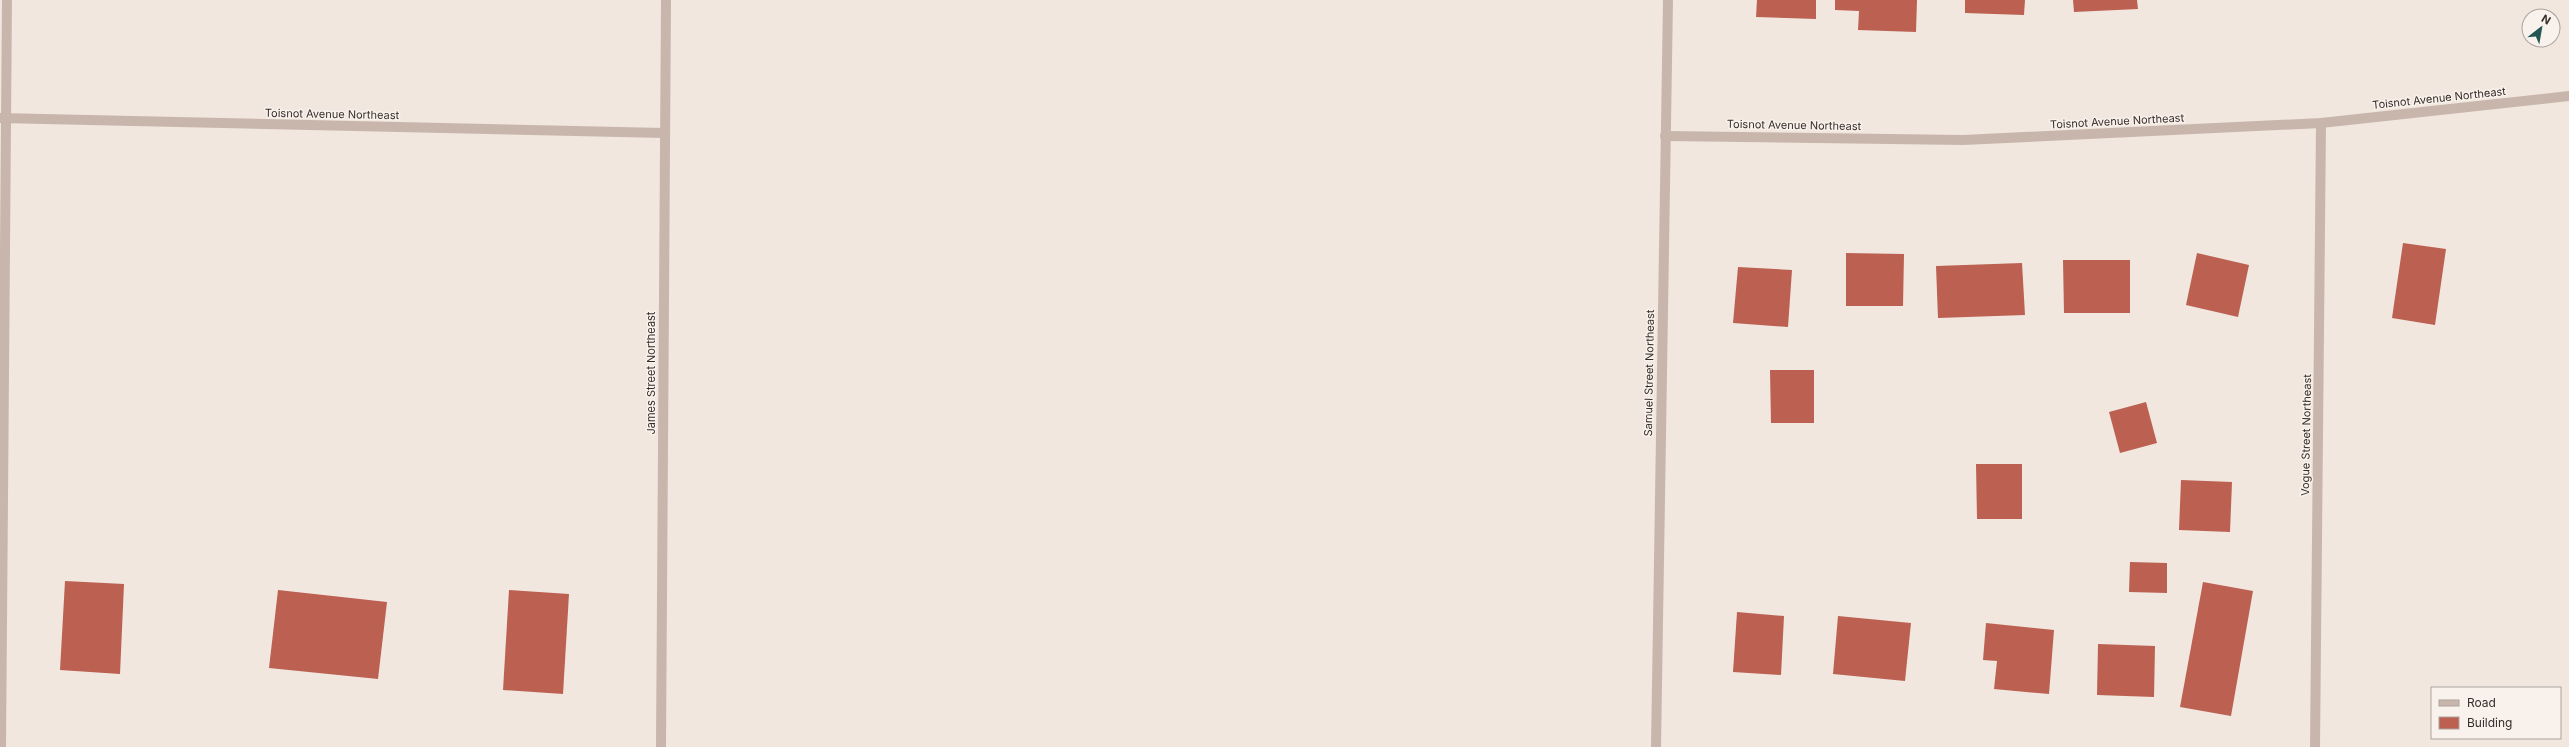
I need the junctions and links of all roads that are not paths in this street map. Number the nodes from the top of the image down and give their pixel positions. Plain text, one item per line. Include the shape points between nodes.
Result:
1 (7, 0) edge
2 (666, 0) edge
3 (1668, 0) edge
4 (2569, 96) edge
5 (3, 118) edge
6 (2321, 123) junction
7 (664, 133) junction
8 (1665, 136) junction
9 (1, 747) edge
10 (661, 747) edge
11 (1656, 747) edge
12 (2315, 747) edge

1 - 5 street
2 - 7 street, James Street Northeast
3 - 8 street, Samuel Street Northeast
4 - 6 street, Toisnot Avenue Northeast
5 - 7 street, Toisnot Avenue Northeast
5 - 9 street
6 - 8 street, Toisnot Avenue Northeast via 1963,140
6 - 12 street, Vogue Street Northeast
7 - 10 street, James Street Northeast
8 - 11 street, Samuel Street Northeast

